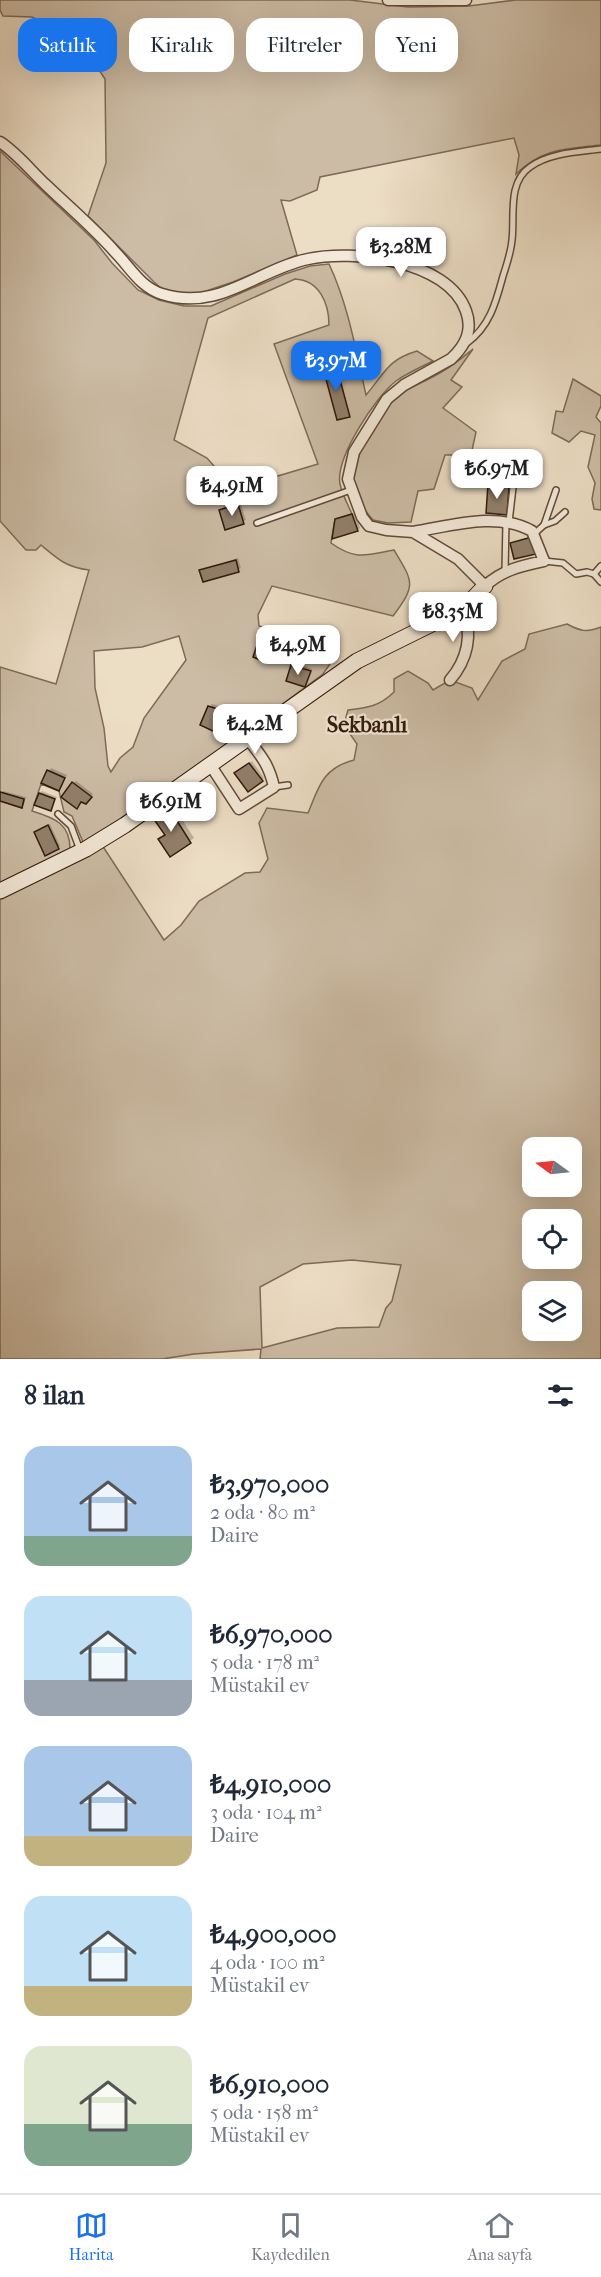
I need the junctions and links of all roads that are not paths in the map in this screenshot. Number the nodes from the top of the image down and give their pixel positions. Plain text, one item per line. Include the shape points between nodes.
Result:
1 (388, 0) edge
2 (466, 0) edge
3 (0, 142) edge
4 (601, 149) edge
5 (463, 346) junction
6 (514, 479) dead end
7 (351, 490) junction
8 (556, 490) dead end
9 (565, 512) dead end
10 (507, 522) junction
11 (257, 523) dead end
12 (544, 525) junction
13 (413, 532) junction
14 (534, 534) junction
15 (544, 561) junction
16 (601, 566) edge
17 (506, 571) junction
18 (594, 574) junction
19 (601, 582) edge
20 (485, 586) junction
21 (464, 608) junction
22 (450, 680) dead end
23 (248, 740) junction
24 (211, 766) junction
25 (288, 785) dead end
26 (274, 787) junction
27 (58, 814) dead end
28 (80, 852) junction
29 (0, 891) edge

1 - 2 street
3 - 5 street via 141,282 160,293 185,300 214,296 309,259 352,257 402,263 435,275 459,296 469,327
4 - 5 lane via 548,158 530,166 520,176 515,187 511,250 497,299 487,323
5 - 7 street via 451,359 387,399 354,452 348,472
6 - 10 lane
7 - 11 lane
7 - 13 street via 369,526
8 - 12 lane
9 - 12 lane
10 - 13 street via 469,523
10 - 14 street
10 - 17 lane
12 - 14 lane
13 - 20 street via 458,559
14 - 15 street
15 - 17 street
15 - 18 lane via 563,563 576,574
16 - 18 lane
17 - 20 street
18 - 19 lane
20 - 21 street
21 - 22 street via 470,628 468,641 462,664
21 - 23 street via 357,661
23 - 24 street
23 - 26 street via 265,760
24 - 26 street via 239,809
24 - 28 street
25 - 26 lane
27 - 28 lane via 71,826
28 - 29 street

